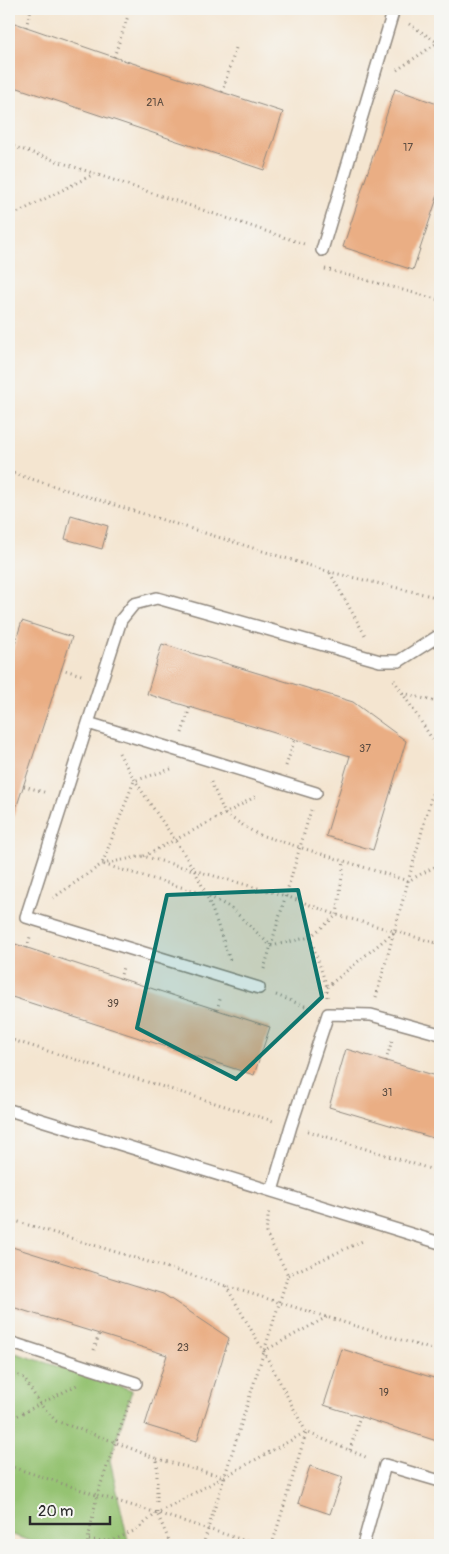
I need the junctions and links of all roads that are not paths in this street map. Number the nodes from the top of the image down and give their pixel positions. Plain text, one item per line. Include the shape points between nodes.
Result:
1 (393, 11) edge
2 (322, 250) road end
3 (440, 635) edge
4 (88, 723) junction
5 (316, 793) road end
6 (259, 988) road end
7 (440, 1034) edge
8 (9, 1110) edge
9 (272, 1191) junction
10 (440, 1243) edge
11 (9, 1342) edge
12 (136, 1383) road end
13 (440, 1480) edge
14 (363, 1545) edge

1 - 2 lane
3 - 4 lane via 399,661 380,661 157,598 134,604 121,620
4 - 5 lane
4 - 6 lane via 26,917
7 - 9 lane via 371,1015 328,1014
8 - 9 lane
9 - 10 lane
11 - 12 lane
13 - 14 lane via 385,1465

